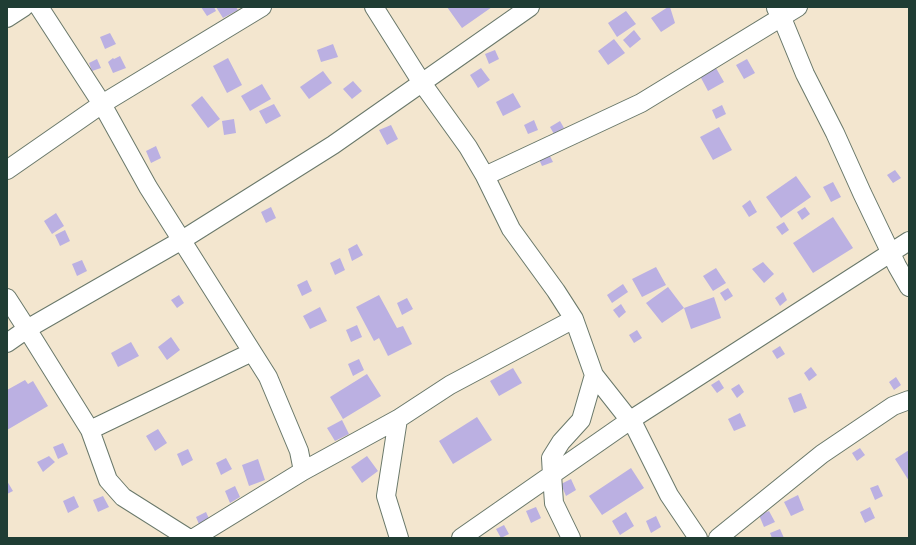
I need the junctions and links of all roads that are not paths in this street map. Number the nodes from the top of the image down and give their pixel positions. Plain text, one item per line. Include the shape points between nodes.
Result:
1 (24, 7) edge
2 (39, 7) edge
3 (262, 7) edge
4 (374, 7) edge
5 (530, 7) edge
6 (798, 7) edge
7 (779, 12) edge
8 (7, 18) edge
9 (422, 83) junction
10 (102, 104) junction
11 (7, 170) edge
12 (485, 176) junction
13 (182, 240) junction
14 (909, 241) edge
15 (891, 253) junction
16 (909, 287) edge
17 (7, 298) edge
18 (574, 319) junction
19 (27, 329) junction
20 (7, 343) edge
21 (252, 352) junction
22 (594, 375) junction
23 (909, 400) edge
24 (398, 419) junction
25 (629, 421) junction
26 (90, 430) junction
27 (303, 472) junction
28 (552, 475) junction
29 (397, 536) edge
30 (188, 538) edge
31 (194, 538) edge
32 (461, 538) edge
33 (571, 538) edge
34 (698, 538) edge
35 (718, 538) edge

1 - 8 street
2 - 10 street
3 - 10 street
4 - 9 street
5 - 9 street
6 - 7 street
7 - 12 street via 641,103
7 - 15 street via 805,74
9 - 12 street via 468,147
9 - 13 street via 333,145
10 - 11 street
10 - 13 street via 148,187
12 - 18 street via 511,229
13 - 19 street
13 - 21 street
14 - 15 street
15 - 16 street
15 - 25 street
17 - 19 street
18 - 22 street
18 - 24 street via 450,385
19 - 20 street
19 - 26 street
21 - 26 street
21 - 27 street via 268,377 299,451
22 - 25 street
22 - 28 street via 581,420 561,442 552,458
23 - 35 street via 893,406 822,454
24 - 27 street
24 - 29 street via 386,496
25 - 28 street
25 - 34 street via 635,428 668,495
26 - 30 street via 108,480 123,497
27 - 31 street
28 - 32 street
28 - 33 street via 554,503

